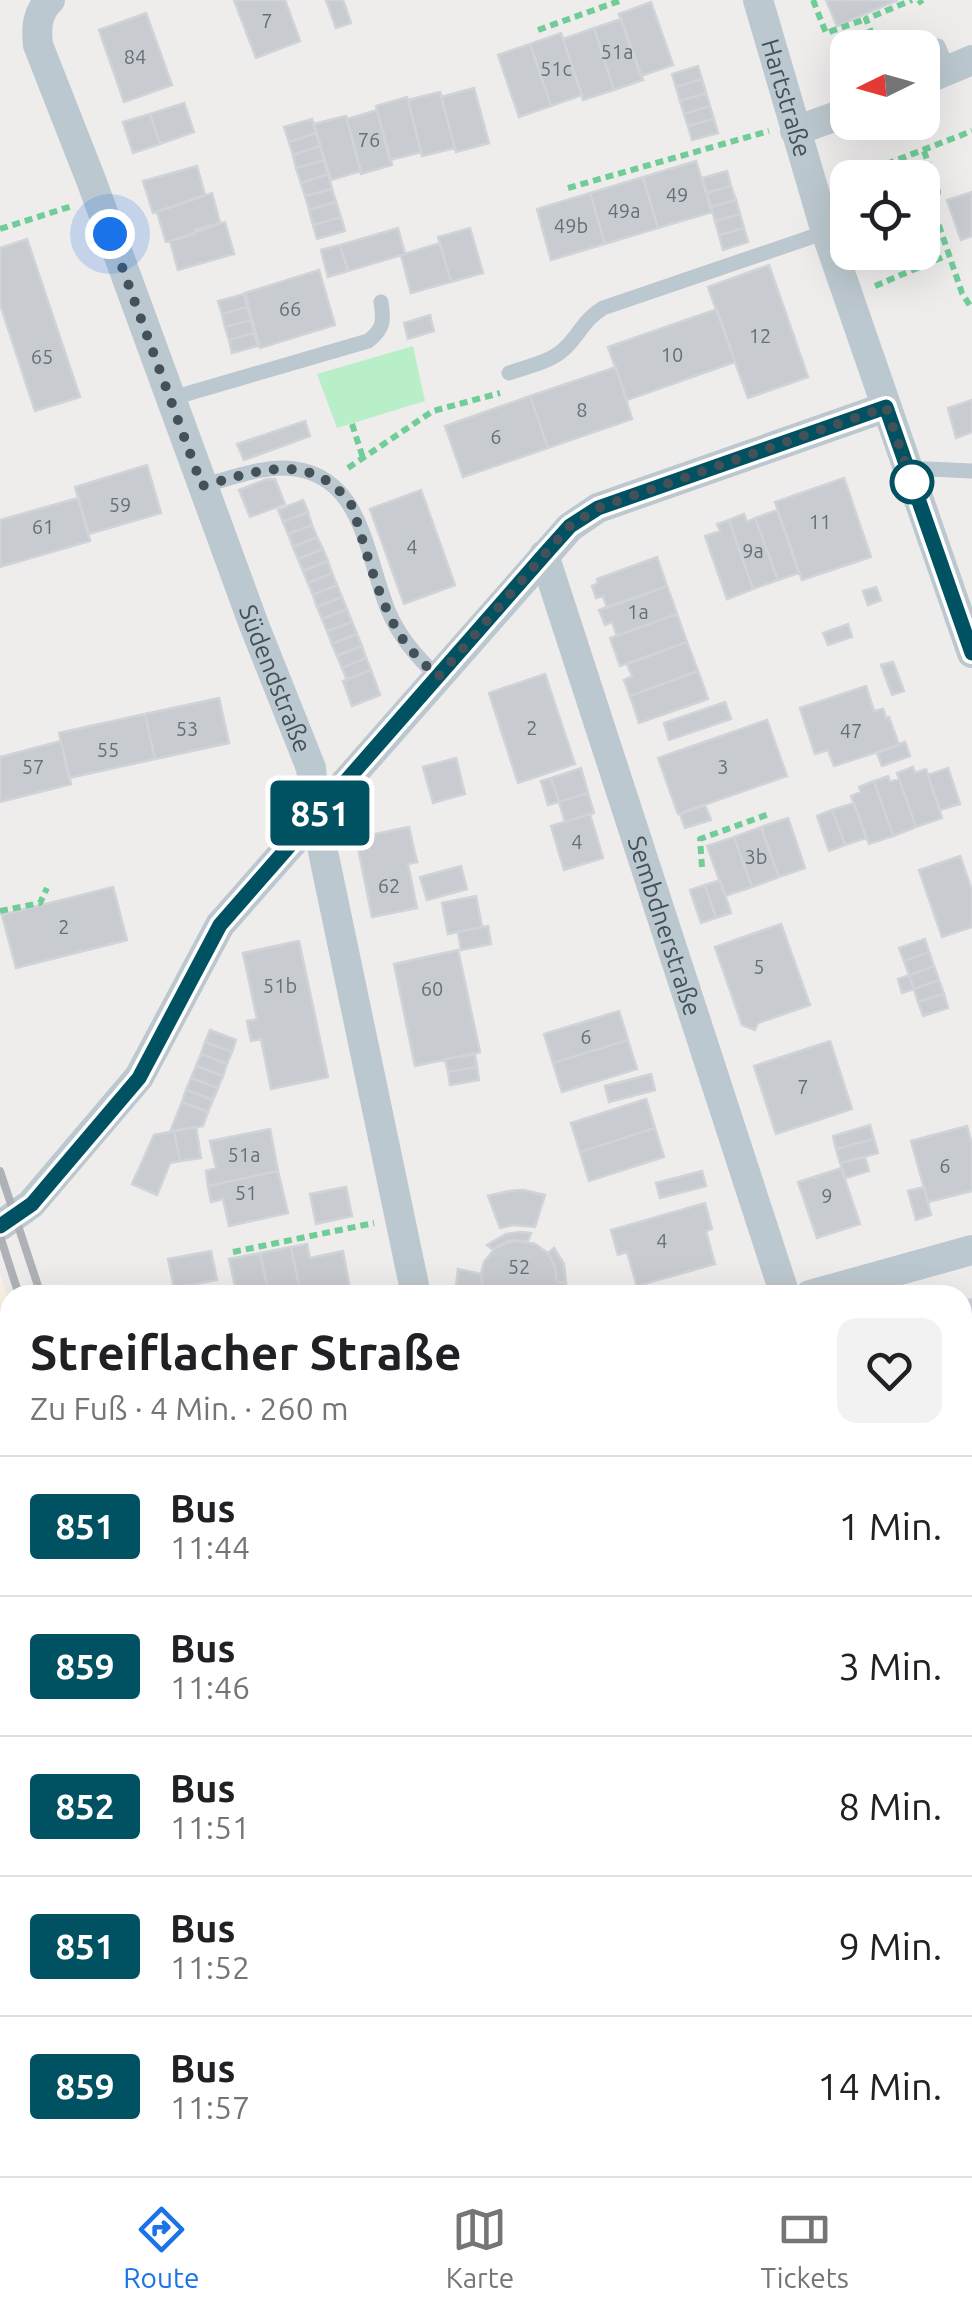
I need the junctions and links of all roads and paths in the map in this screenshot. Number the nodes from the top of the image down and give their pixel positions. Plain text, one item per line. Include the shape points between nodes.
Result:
1 (622, 0) edge
2 (758, 0) edge
3 (813, 0) edge
4 (918, 2) edge
5 (44, 11) edge
6 (866, 19) junction
7 (538, 30) dead end
8 (870, 30) edge
9 (830, 117) edge
10 (794, 128) junction
11 (972, 132) edge
12 (924, 151) junction
13 (899, 160) edge
14 (568, 188) dead end
15 (97, 198) junction
16 (0, 229) edge
17 (826, 232) junction
18 (948, 255) junction
19 (848, 298) junction
20 (382, 302) dead end
21 (972, 309) edge
22 (509, 373) joint
23 (170, 399) junction
24 (886, 407) junction
25 (352, 424) dead end
26 (363, 458) junction
27 (907, 468) junction
28 (972, 471) edge
29 (329, 481) junction
30 (202, 486) junction
31 (544, 555) junction
32 (972, 653) edge
33 (438, 677) junction
34 (769, 814) dead end
35 (316, 817) junction
36 (702, 867) dead end
37 (47, 888) dead end
38 (0, 912) edge
39 (400, 1218) junction
40 (0, 1226) edge
41 (972, 1250) edge
42 (233, 1252) dead end
43 (414, 1285) edge
44 (782, 1285) edge
45 (846, 1285) edge

1 - 7 path
2 - 10 street, Hartstraße
3 - 6 path via 826,33
4 - 6 path
5 - 15 street, Südendstraße via 38,45
6 - 8 path
9 - 10 street
10 - 14 path
10 - 17 street, Hartstraße
11 - 12 path
12 - 13 path
12 - 18 path
15 - 16 path
15 - 23 street, Südendstraße
17 - 19 street, Hartstraße
17 - 22 lane via 604,308 557,355
18 - 19 path
18 - 21 path
19 - 24 street, Hartstraße
20 - 23 lane via 379,333 368,341
22 - 26 path via 508,391 433,411
23 - 30 street, Südendstraße
24 - 27 street, Hartstraße
24 - 31 street via 598,508
25 - 26 path
26 - 29 path
27 - 28 lane
27 - 32 street, Hartstraße
29 - 30 lane via 280,468
29 - 33 lane via 352,506 400,634
30 - 35 street, Südendstraße via 311,768
31 - 33 street
31 - 44 street, Sembdnerstraße
33 - 35 street
34 - 36 path via 700,840
35 - 39 street, Südendstraße
35 - 40 street via 220,925 139,1078 32,1204
37 - 38 path via 40,902
39 - 42 path
39 - 43 street, Südendstraße
41 - 45 street

